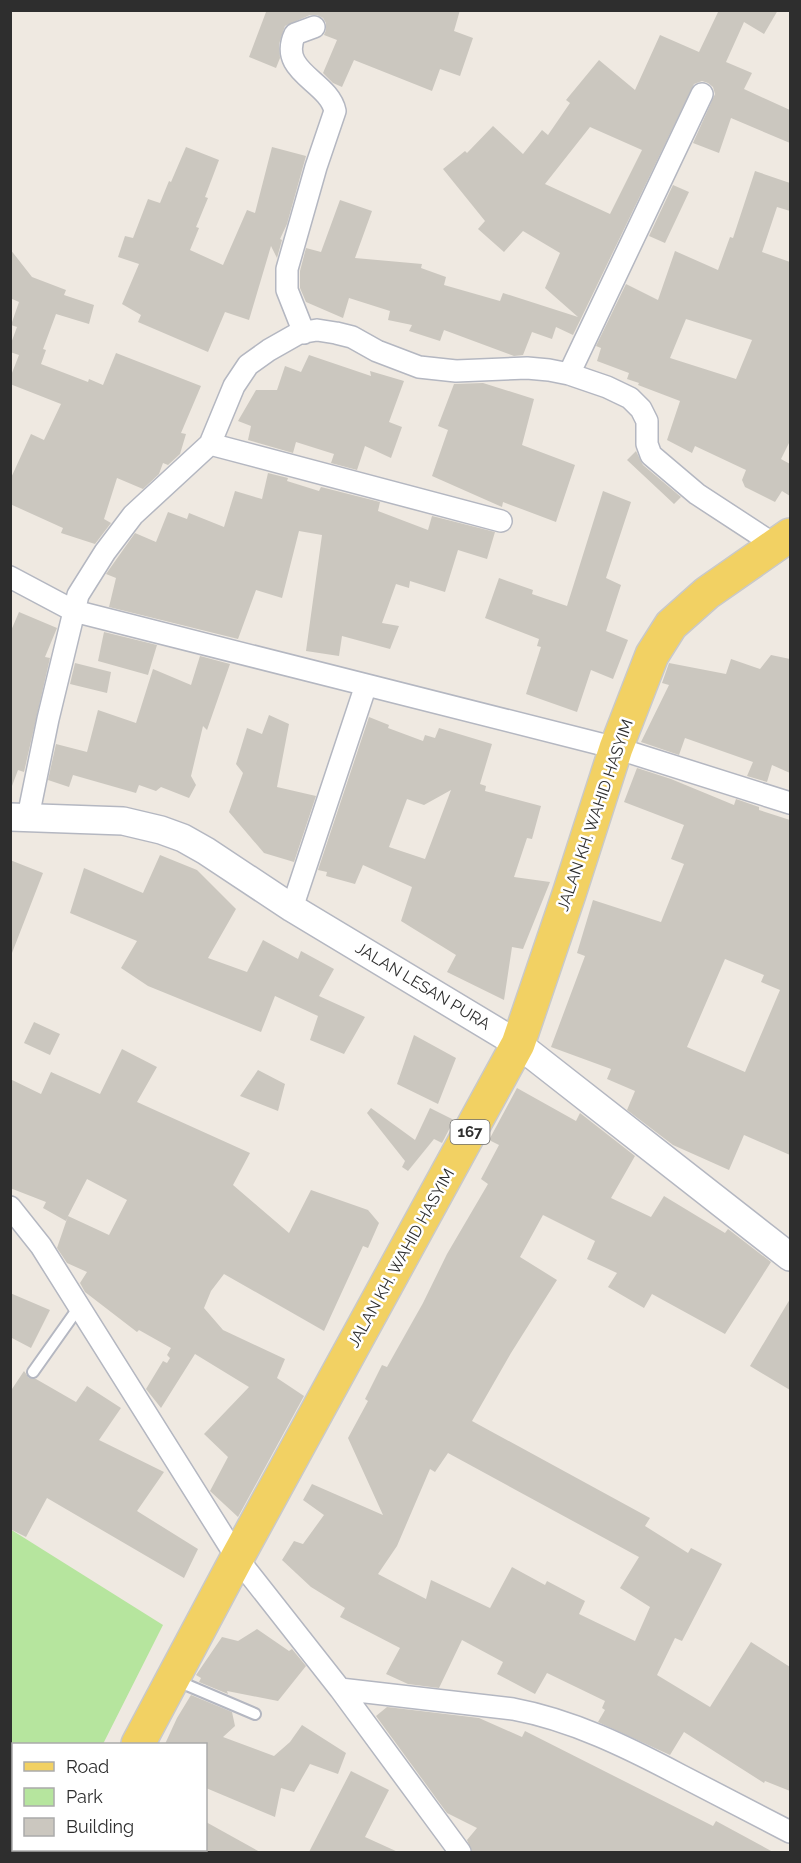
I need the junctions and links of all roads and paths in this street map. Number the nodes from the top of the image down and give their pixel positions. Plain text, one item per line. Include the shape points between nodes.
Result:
1 (314, 27) dead end
2 (702, 94) dead end
3 (304, 333) junction
4 (569, 374) junction
5 (210, 444) junction
6 (501, 521) dead end
7 (783, 540) edge
8 (10, 578) edge
9 (74, 611) junction
10 (366, 685) junction
11 (616, 748) junction
12 (790, 803) edge
13 (19, 817) edge
14 (292, 908) junction
15 (518, 1044) junction
16 (13, 1216) edge
17 (790, 1257) edge
18 (79, 1307) junction
19 (33, 1372) dead end
20 (237, 1558) junction
21 (172, 1679) junction
22 (340, 1689) junction
23 (255, 1714) dead end
24 (139, 1743) edge
25 (790, 1832) edge
26 (460, 1852) edge

1 - 3 street via 295,34 291,57 334,105 335,111 287,269 287,290
2 - 4 street
3 - 4 street via 336,333 419,367 438,370 528,368
3 - 5 street via 248,365 234,386
4 - 7 street via 630,398 647,421 651,455 697,494
5 - 6 street
5 - 9 street via 133,515 78,595
7 - 11 main road, JALAN KH. WAHID HASYIM / 167 via 707,592 671,625 652,655
8 - 9 street
9 - 10 street
9 - 13 street
10 - 11 street
10 - 14 street
11 - 12 street
11 - 15 main road, JALAN KH. WAHID HASYIM / 167
13 - 14 street, JALAN LESAN PURA via 123,821 161,830 206,851
14 - 15 street, JALAN LESAN PURA
15 - 17 street, JALAN LESAN PURA
15 - 20 main road, JALAN KH. WAHID HASYIM / 167
16 - 18 street via 41,1246
18 - 19 lane
18 - 20 street
20 - 21 main road, JALAN KH. WAHID HASYIM / 167
20 - 22 street
21 - 23 lane
21 - 24 main road, JALAN KH. WAHID HASYIM / 167
22 - 25 street via 513,1709 556,1720 640,1755
22 - 26 street

